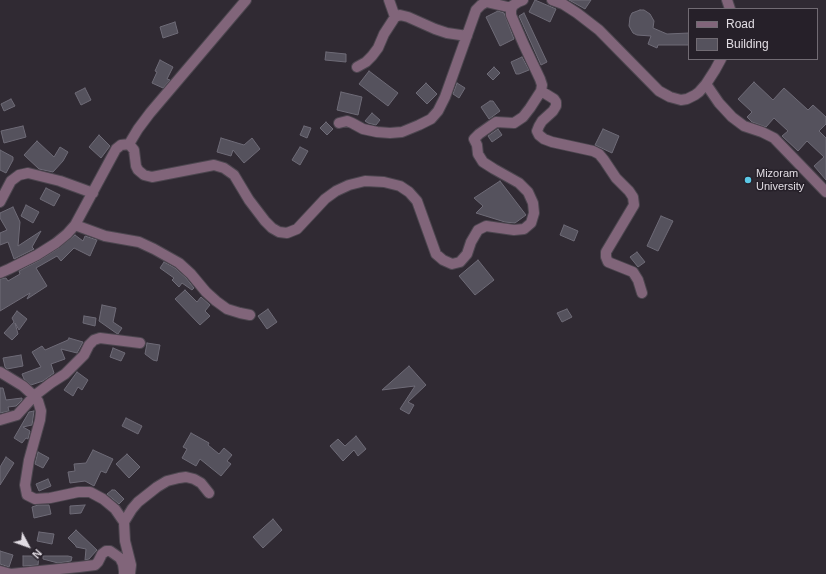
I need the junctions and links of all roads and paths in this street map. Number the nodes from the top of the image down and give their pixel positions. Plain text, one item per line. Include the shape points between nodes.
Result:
1 (246, 0) edge
2 (388, 0) edge
3 (523, 0) edge
4 (552, 0) edge
5 (512, 8) junction
6 (395, 17) junction
7 (467, 36) junction
8 (720, 60) edge
9 (357, 67) dead end
10 (706, 84) junction
11 (542, 91) junction
12 (338, 123) dead end
13 (129, 144) junction
14 (826, 192) edge
15 (93, 193) junction
16 (0, 202) edge
17 (75, 225) junction
18 (0, 273) edge
19 (642, 293) dead end
20 (250, 315) dead end
21 (140, 343) dead end
22 (0, 372) edge
23 (34, 396) junction
24 (0, 420) edge
25 (209, 493) dead end
26 (124, 522) junction
27 (0, 571) edge
28 (124, 574) edge
29 (130, 574) edge

1 - 13 street via 150,113
2 - 6 street
3 - 5 street via 515,3
4 - 10 street via 563,4 599,30 659,90 670,97 687,99
5 - 7 street via 486,2 481,5 476,10
5 - 11 street via 511,15 540,79
6 - 7 street via 408,17 447,34
6 - 9 street via 372,56
7 - 12 street via 446,97 431,119 402,132 390,133 363,129 347,122
8 - 10 street
10 - 14 street via 732,117 744,126 774,138
11 - 13 street via 523,117 514,123 496,122 474,139 483,162 519,183 528,192 534,213 531,223 514,230 486,226 478,230 467,254 460,262 452,264 436,254 417,201 400,186 365,181 349,185 325,199 297,229 287,233 279,232 265,221 234,175 224,168 214,165 152,177 144,175 136,166 134,150
11 - 19 street via 554,98 556,106 539,126 539,135 552,142 600,154 633,197 634,205 606,252 606,257 608,262 633,272
13 - 15 street via 116,149
15 - 16 street via 28,173 19,175 11,181
15 - 17 street
17 - 18 street via 56,243
17 - 20 street via 105,236 139,242 154,248 183,267 216,301 227,308
21 - 23 street via 97,339 65,374
22 - 23 street
23 - 24 street via 17,415
23 - 26 street via 41,410 28,460 25,485 27,495 35,499 90,492 115,509
25 - 26 street via 194,479 179,478 168,481 138,502
26 - 29 street via 125,541 131,565
27 - 28 street via 11,574 95,565 102,554 110,551 120,558

